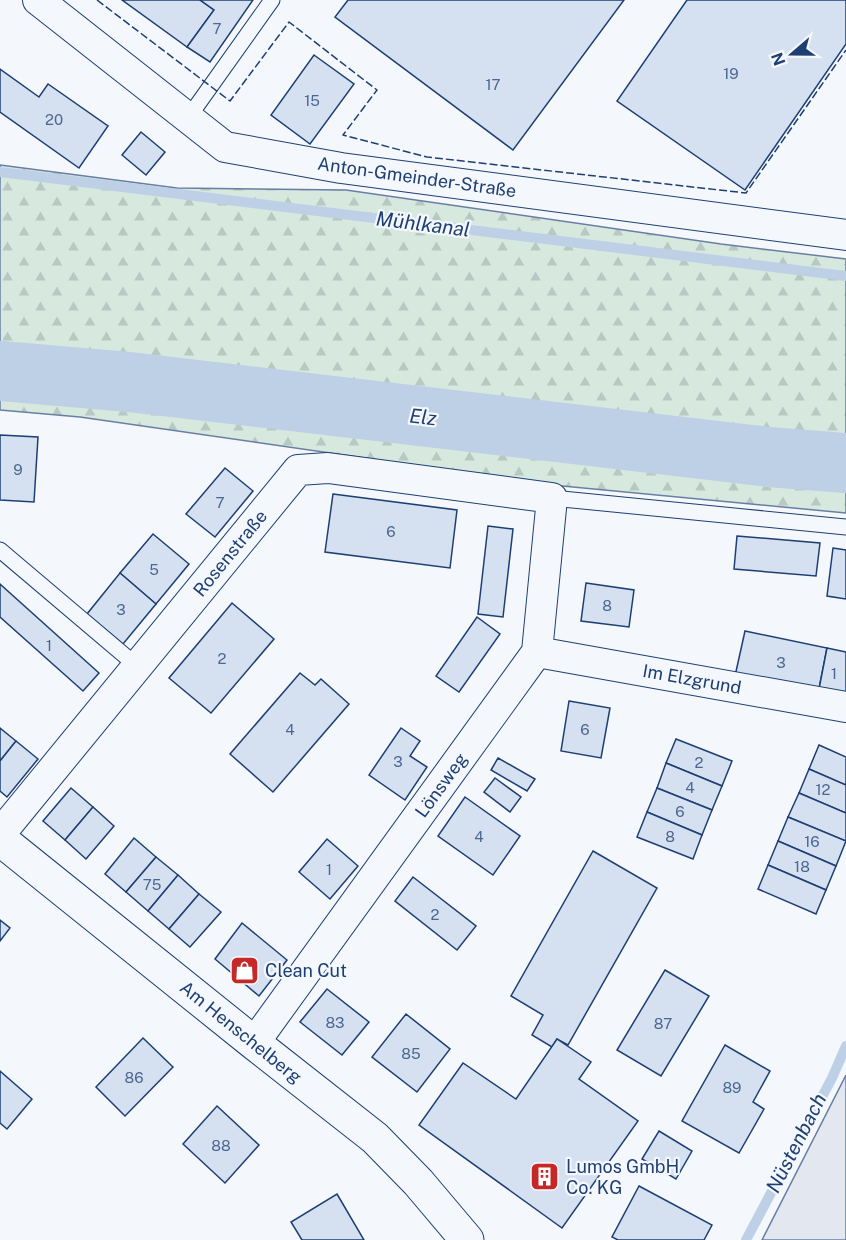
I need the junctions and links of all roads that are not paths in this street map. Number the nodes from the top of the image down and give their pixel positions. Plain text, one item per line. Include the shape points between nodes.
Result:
1 (38, 0) edge
2 (272, 0) edge
3 (188, 118) junction
4 (846, 235) edge
5 (552, 498) junction
6 (846, 527) edge
7 (0, 550) edge
8 (537, 652) junction
9 (137, 666) junction
10 (846, 707) edge
11 (0, 834) edge
12 (0, 839) edge
13 (254, 1043) junction
14 (467, 1240) edge

1 - 3 street, Anton-Gmeinder-Straße
2 - 3 lane
3 - 4 street, Anton-Gmeinder-Straße via 225,147 341,168
5 - 6 lane
5 - 8 street
5 - 9 street, Rosenstraße via 328,468 298,470
7 - 9 lane
8 - 10 street, Im Elzgrund
8 - 13 street, Lönsweg
9 - 11 street, Rosenstraße
12 - 13 main road, Am Henschelberg
13 - 14 main road, Am Henschelberg via 375,1138

